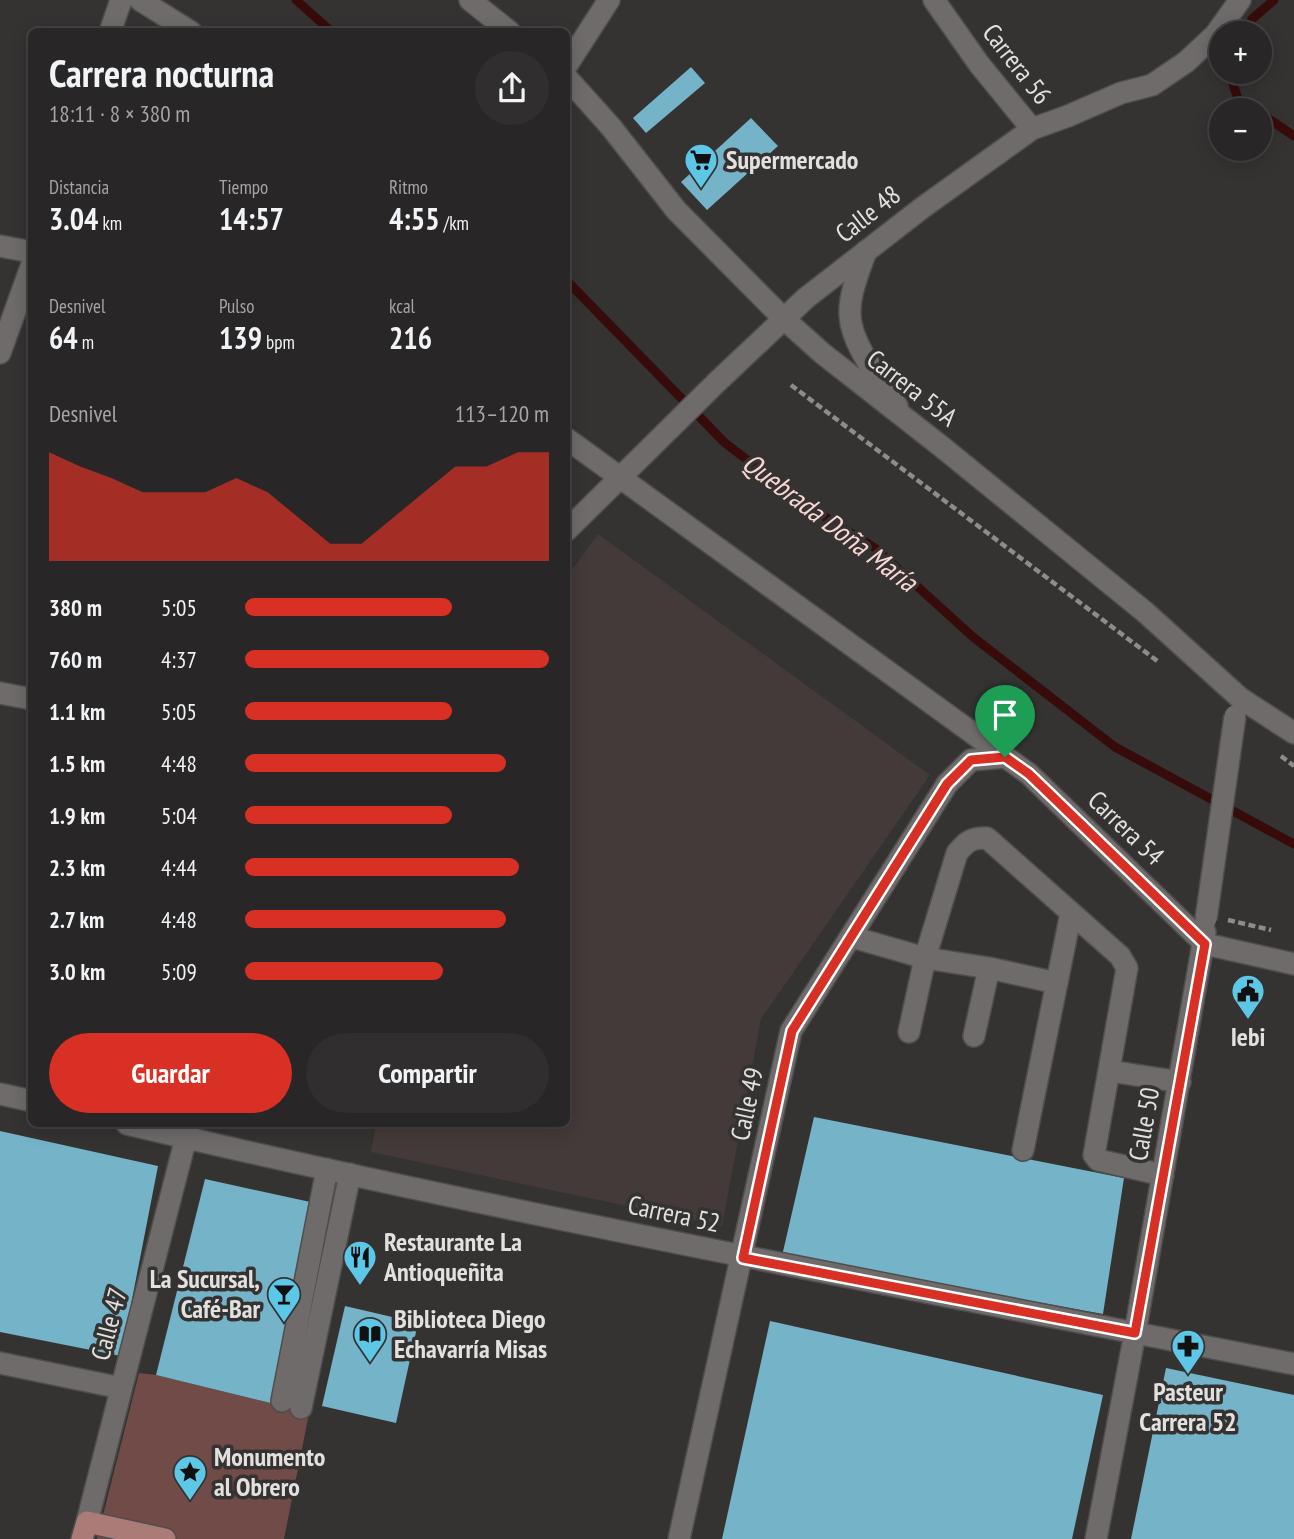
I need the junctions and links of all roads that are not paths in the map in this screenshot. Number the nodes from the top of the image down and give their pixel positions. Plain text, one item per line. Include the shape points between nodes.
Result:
1 (121, 0) edge
2 (140, 0) edge
3 (470, 0) edge
4 (610, 0) edge
5 (934, 0) edge
6 (1240, 0) edge
7 (111, 28) edge
8 (185, 28) edge
9 (505, 28) edge
10 (570, 60) edge
11 (570, 81) edge
12 (1032, 129) junction
13 (0, 246) edge
14 (28, 251) edge
15 (866, 251) junction
16 (28, 275) edge
17 (783, 318) junction
18 (0, 353) edge
19 (904, 419) junction
20 (570, 441) edge
21 (619, 478) junction
22 (570, 527) edge
23 (0, 693) edge
24 (28, 698) edge
25 (1237, 707) junction
26 (1294, 733) edge
27 (1005, 757) junction
28 (1070, 914) junction
29 (852, 937) junction
30 (1205, 944) junction
31 (925, 958) junction
32 (1294, 964) edge
33 (989, 968) junction
34 (1057, 983) junction
35 (909, 1032) dead end
36 (974, 1036) dead end
37 (1110, 1071) junction
38 (1180, 1082) junction
39 (0, 1094) edge
40 (28, 1100) edge
41 (158, 1127) edge
42 (188, 1130) edge
43 (1023, 1150) dead end
44 (327, 1170) junction
45 (349, 1174) junction
46 (1163, 1175) junction
47 (743, 1258) junction
48 (1135, 1333) junction
49 (0, 1363) edge
50 (1294, 1364) edge
51 (121, 1388) junction
52 (85, 1530) edge
53 (165, 1539) edge
54 (680, 1539) edge
55 (1096, 1539) edge

1 - 7 street
2 - 8 street
3 - 9 street
4 - 10 street
5 - 12 street, Carrera 56
6 - 12 street, Calle 48 via 1215,35 1152,85
11 - 17 street, Carrera 55A via 677,210
12 - 15 street, Calle 48
13 - 14 street
15 - 17 street, Calle 48
15 - 19 street via 850,315 858,345
16 - 18 street
17 - 19 street, Carrera 55A
17 - 21 street, Calle 48
19 - 25 street, Carrera 55A via 1145,612
20 - 21 street, Carrera 54
21 - 22 street, Calle 48
21 - 27 street, Carrera 54
23 - 24 street
25 - 26 street, Carrera 55A
25 - 30 street, Calle 50, bridge
27 - 29 street, Calle 49 via 971,760 947,784
27 - 30 street, Carrera 54 via 1029,774
28 - 31 street via 997,846 976,837 957,853
28 - 34 street
28 - 37 street via 1120,956 1127,968
29 - 31 street
29 - 47 street, Calle 49 via 792,1031
30 - 32 street
30 - 38 street, Calle 50
31 - 33 street
31 - 35 street
33 - 34 street
33 - 36 street
34 - 43 street
37 - 38 street
37 - 46 street via 1094,1155 1098,1160
38 - 46 street, Calle 50
39 - 40 street
41 - 42 street, Carrera 52
42 - 44 street, Carrera 52
42 - 51 street, Calle 47
44 - 45 street, Carrera 52
44 - 45 street via 291,1404
45 - 47 street, Carrera 52
46 - 48 street, Calle 50
47 - 48 street, Carrera 52
47 - 54 street, Calle 49
48 - 50 street, Carrera 52
48 - 55 street, Calle 50
49 - 51 street
51 - 52 street, Calle 47
52 - 53 main road

